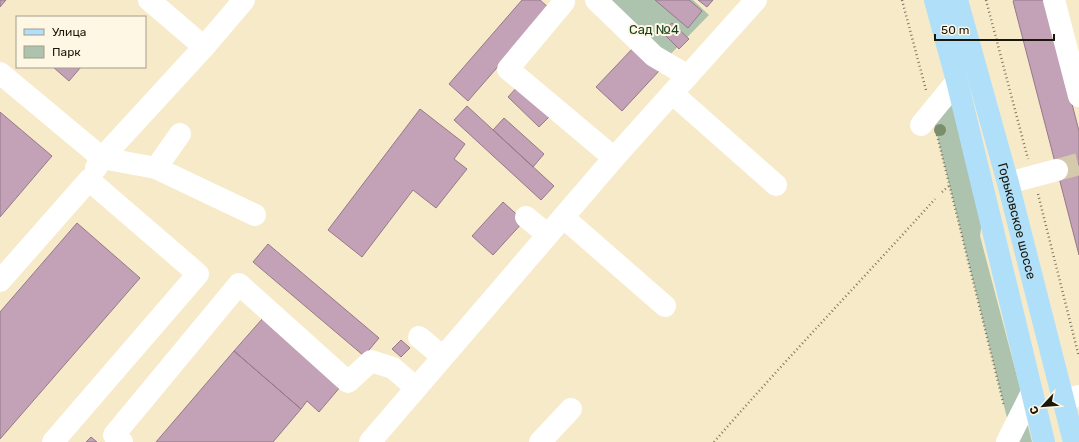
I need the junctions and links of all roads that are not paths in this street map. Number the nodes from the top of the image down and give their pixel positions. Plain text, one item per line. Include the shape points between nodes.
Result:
1 (150, 0) edge
2 (244, 0) edge
3 (596, 0) edge
4 (756, 0) edge
5 (935, 0) edge
6 (957, 0) edge
7 (1054, 0) edge
8 (564, 2) dead end
9 (204, 47) junction
10 (666, 47) dead end
11 (0, 73) edge
12 (691, 73) junction
13 (957, 81) junction
14 (672, 93) junction
15 (1079, 96) edge
16 (928, 127) road end
17 (180, 134) dead end
18 (102, 158) junction
19 (614, 158) junction
20 (156, 168) junction
21 (1057, 170) tunnel mouth
22 (89, 180) junction
23 (1008, 183) junction
24 (776, 185) dead end
25 (255, 215) dead end
26 (526, 217) dead end
27 (563, 217) junction
28 (548, 234) junction
29 (0, 281) edge
30 (665, 306) dead end
31 (419, 337) dead end
32 (443, 357) junction
33 (416, 388) junction
34 (1031, 394) junction
35 (1071, 398) edge
36 (571, 409) dead end
37 (53, 442) edge
38 (122, 442) edge
39 (370, 442) edge
40 (540, 442) edge
41 (1007, 442) edge
42 (1044, 442) edge
43 (1074, 442) edge

1 - 9 street
2 - 9 street
3 - 12 street via 654,56
4 - 12 street
5 - 13 main road, Горьковское шоссе
6 - 23 main road, Горьковское шоссе
7 - 15 street
8 - 19 street via 508,68
9 - 18 street
10 - 12 street
11 - 18 street
12 - 14 street
13 - 16 street
13 - 34 main road, Горьковское шоссе
14 - 19 street
14 - 24 street
17 - 20 street
18 - 20 street
18 - 22 street
19 - 27 street
20 - 25 street
21 - 23 street
22 - 29 street
22 - 37 street via 198,274
23 - 35 main road, Горьковское шоссе
26 - 28 street
27 - 28 street
27 - 30 street
28 - 32 street
31 - 32 street
32 - 33 street
33 - 38 street via 393,368 371,361 348,382 239,284 114,436
33 - 39 street
34 - 41 street
34 - 42 main road, Горьковское шоссе
35 - 43 main road, Горьковское шоссе
36 - 40 street

